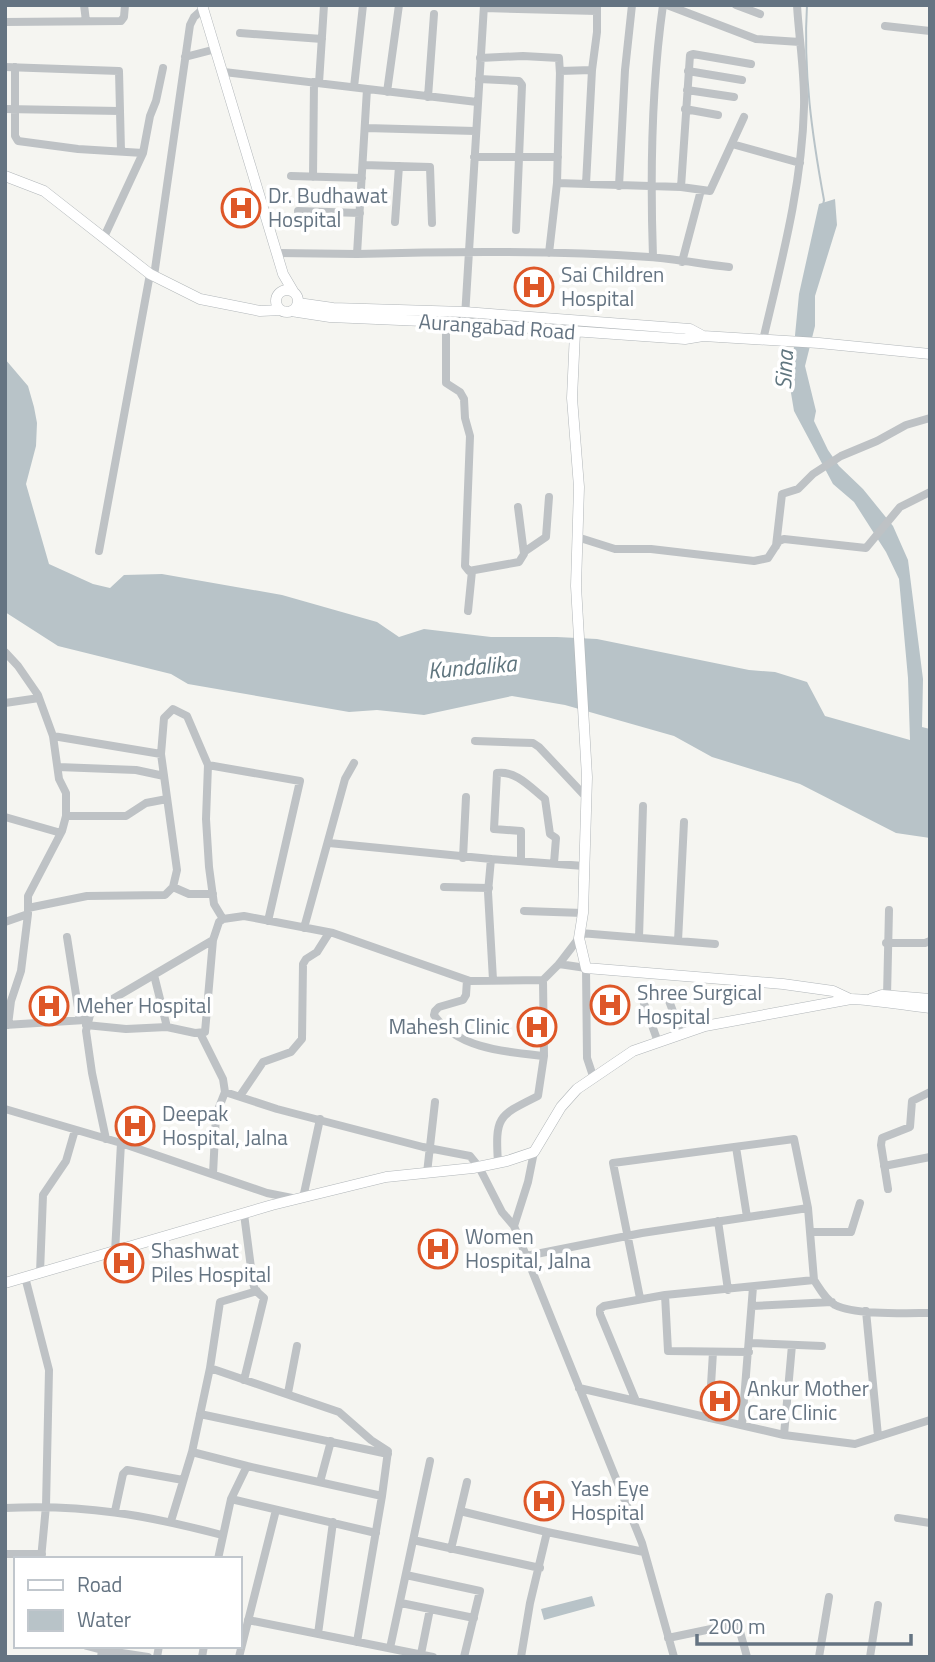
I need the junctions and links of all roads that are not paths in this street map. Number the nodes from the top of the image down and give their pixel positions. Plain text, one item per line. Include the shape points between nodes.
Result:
1 (84, 5) edge
2 (125, 5) edge
3 (324, 5) edge
4 (363, 5) edge
5 (399, 5) edge
6 (632, 5) edge
7 (665, 5) edge
8 (736, 5) edge
9 (797, 5) edge
10 (203, 7) edge
11 (484, 7) edge
12 (531, 8) edge
13 (597, 8) edge
14 (434, 14) dead end
15 (760, 14) dead end
16 (86, 21) junction
17 (5, 22) edge
18 (885, 26) dead end
19 (930, 31) edge
20 (240, 33) dead end
21 (322, 39) junction
22 (800, 43) junction
23 (216, 48) junction
24 (186, 57) junction
25 (480, 58) junction
26 (751, 64) dead end
27 (10, 67) edge
28 (163, 68) dead end
29 (592, 70) junction
30 (688, 71) junction
31 (224, 72) junction
32 (560, 74) junction
33 (479, 79) junction
34 (742, 80) dead end
35 (317, 82) junction
36 (354, 87) junction
37 (368, 89) junction
38 (687, 90) junction
39 (387, 92) junction
40 (428, 97) junction
41 (734, 97) dead end
42 (477, 102) junction
43 (10, 109) edge
44 (685, 109) junction
45 (120, 111) junction
46 (718, 115) dead end
47 (744, 117) dead end
48 (366, 128) junction
49 (475, 131) junction
50 (732, 144) junction
51 (121, 151) junction
52 (143, 153) junction
53 (519, 157) junction
54 (558, 157) junction
55 (474, 158) junction
56 (800, 163) junction
57 (363, 165) junction
58 (399, 166) junction
59 (5, 176) edge
60 (291, 176) dead end
61 (313, 177) junction
62 (362, 178) junction
63 (557, 183) junction
64 (586, 184) junction
65 (619, 186) junction
66 (650, 186) junction
67 (681, 187) junction
68 (701, 191) junction
69 (298, 211) dead end
70 (360, 213) junction
71 (395, 222) dead end
72 (432, 223) dead end
73 (516, 230) dead end
74 (104, 237) junction
75 (469, 251) junction
76 (278, 253) junction
77 (550, 253) junction
78 (357, 254) junction
79 (653, 257) junction
80 (682, 262) junction
81 (729, 267) dead end
82 (283, 274) junction
83 (152, 275) junction
84 (285, 303) junction
85 (465, 312) junction
86 (446, 323) junction
87 (465, 324) junction
88 (575, 332) junction
89 (703, 336) junction
90 (768, 340) junction
91 (930, 355) edge
92 (930, 418) edge
93 (930, 492) edge
94 (549, 497) dead end
95 (518, 507) dead end
96 (577, 537) junction
97 (776, 546) junction
98 (99, 551) dead end
99 (524, 552) junction
100 (472, 571) junction
101 (468, 611) dead end
102 (5, 652) edge
103 (39, 698) junction
104 (5, 703) edge
105 (53, 736) junction
106 (475, 741) dead end
107 (161, 754) junction
108 (354, 763) dead end
109 (208, 765) junction
110 (58, 768) junction
111 (164, 776) junction
112 (466, 797) dead end
113 (586, 797) junction
114 (167, 799) junction
115 (643, 806) dead end
116 (65, 816) junction
117 (5, 817) edge
118 (684, 822) dead end
119 (61, 833) junction
120 (329, 843) junction
121 (464, 858) junction
122 (491, 859) junction
123 (521, 861) junction
124 (554, 863) junction
125 (584, 866) junction
126 (173, 887) junction
127 (444, 887) dead end
128 (489, 888) junction
129 (213, 894) junction
130 (889, 910) dead end
131 (28, 911) junction
132 (524, 911) dead end
133 (583, 913) junction
134 (223, 919) junction
135 (268, 921) junction
136 (5, 922) edge
137 (304, 928) junction
138 (329, 933) junction
139 (579, 935) junction
140 (67, 937) dead end
141 (639, 938) junction
142 (213, 940) junction
143 (930, 940) edge
144 (678, 941) junction
145 (886, 943) junction
146 (715, 944) dead end
147 (559, 964) junction
148 (586, 968) junction
149 (153, 975) junction
150 (467, 980) junction
151 (543, 980) junction
152 (493, 981) junction
153 (642, 995) dead end
154 (887, 996) junction
155 (668, 998) dead end
156 (851, 999) junction
157 (871, 999) junction
158 (930, 999) edge
159 (930, 1008) edge
160 (85, 1022) junction
161 (7, 1025) edge
162 (167, 1027) junction
163 (200, 1032) junction
164 (681, 1033) junction
165 (658, 1042) junction
166 (544, 1056) junction
167 (593, 1076) junction
168 (225, 1092) junction
169 (930, 1092) edge
170 (240, 1096) junction
171 (435, 1102) dead end
172 (5, 1109) edge
173 (320, 1119) junction
174 (75, 1130) junction
175 (106, 1139) junction
176 (121, 1143) junction
177 (736, 1147) junction
178 (428, 1148) junction
179 (534, 1152) junction
180 (930, 1157) edge
181 (498, 1163) junction
182 (884, 1166) junction
183 (479, 1167) junction
184 (427, 1172) junction
185 (213, 1174) junction
186 (888, 1189) dead end
187 (301, 1198) junction
188 (860, 1203) dead end
189 (808, 1208) junction
190 (244, 1214) junction
191 (747, 1217) junction
192 (718, 1221) junction
193 (514, 1226) junction
194 (810, 1232) junction
195 (626, 1236) junction
196 (115, 1252) junction
197 (526, 1256) junction
198 (40, 1273) junction
199 (25, 1277) junction
200 (814, 1280) junction
201 (9, 1282) edge
202 (753, 1287) junction
203 (255, 1288) junction
204 (728, 1290) junction
205 (665, 1296) junction
206 (640, 1298) junction
207 (832, 1302) junction
208 (752, 1306) junction
209 (866, 1311) junction
210 (930, 1314) edge
211 (792, 1345) junction
212 (298, 1346) dead end
213 (822, 1346) dead end
214 (750, 1348) junction
215 (713, 1352) junction
216 (210, 1367) junction
217 (244, 1380) junction
218 (579, 1388) junction
219 (288, 1393) junction
220 (636, 1401) junction
221 (200, 1414) junction
222 (709, 1418) junction
223 (930, 1420) edge
224 (742, 1424) junction
225 (785, 1435) junction
226 (878, 1436) junction
227 (331, 1441) junction
228 (192, 1452) junction
229 (388, 1454) junction
230 (430, 1461) dead end
231 (247, 1466) junction
232 (183, 1480) junction
233 (320, 1482) junction
234 (467, 1482) dead end
235 (383, 1496) junction
236 (231, 1499) junction
237 (46, 1506) junction
238 (5, 1508) edge
239 (276, 1510) junction
240 (115, 1511) junction
241 (460, 1511) junction
242 (898, 1518) dead end
243 (171, 1521) junction
244 (333, 1522) junction
245 (930, 1523) edge
246 (547, 1532) junction
247 (376, 1533) junction
248 (222, 1535) junction
249 (413, 1540) junction
250 (451, 1549) junction
251 (644, 1552) junction
252 (5, 1553) edge
253 (41, 1556) edge
254 (218, 1557) edge
255 (540, 1568) junction
256 (406, 1575) junction
257 (829, 1597) dead end
258 (401, 1603) junction
259 (878, 1605) dead end
260 (430, 1609) junction
261 (474, 1618) junction
262 (248, 1620) junction
263 (318, 1634) junction
264 (668, 1638) junction
265 (357, 1642) junction
266 (242, 1645) edge
267 (390, 1648) junction
268 (101, 1653) edge
269 (421, 1654) junction
270 (148, 1657) edge
271 (433, 1657) edge
272 (464, 1657) edge
273 (521, 1657) edge
274 (674, 1657) edge
275 (747, 1657) edge
276 (819, 1657) edge
277 (870, 1657) edge

1 - 16 street
2 - 16 street via 121,21
3 - 21 street
4 - 36 street
5 - 39 street
6 - 65 street
7 - 22 street via 756,39
7 - 66 street via 657,51
8 - 15 street
9 - 22 street
10 - 23 main road
10 - 24 street via 192,21
11 - 12 street
11 - 25 street
12 - 13 street
13 - 29 street
14 - 40 street
16 - 17 street
18 - 19 street
20 - 21 street
21 - 35 street
22 - 56 street via 804,108
23 - 24 street
23 - 31 main road
24 - 83 street
25 - 32 street via 559,58
25 - 33 street
26 - 30 street via 693,54
27 - 43 street
27 - 45 street via 117,70
28 - 52 street
29 - 32 street
29 - 64 street
30 - 34 street
30 - 38 street
31 - 35 street
31 - 76 main road
32 - 54 street
33 - 42 street
33 - 53 street via 519,81 522,85
35 - 36 street
35 - 61 street
36 - 37 street
37 - 39 street
37 - 48 street
38 - 41 street
38 - 44 street
39 - 40 street
40 - 42 street
42 - 49 street
43 - 45 street
43 - 51 street via 18,141
44 - 46 street
44 - 67 street
45 - 51 street
47 - 50 street
48 - 49 street
48 - 57 street
49 - 55 street
50 - 56 street
50 - 68 street via 712,189
51 - 52 street
52 - 74 street
53 - 54 street
53 - 55 street
53 - 73 street
54 - 63 street
55 - 75 street
56 - 90 street
57 - 58 street
57 - 62 street
58 - 71 street
58 - 72 street via 432,168
59 - 74 main road, Aurangabad Road via 44,191
60 - 61 street
61 - 62 street
62 - 70 street
63 - 64 street
63 - 77 street
64 - 65 street
65 - 66 street
66 - 67 street
66 - 79 street
67 - 68 street
68 - 80 street
69 - 70 street
70 - 78 street
74 - 83 main road, Aurangabad Road
75 - 77 street
75 - 78 street
75 - 85 street
76 - 78 street
76 - 82 main road
77 - 79 street
79 - 80 street
80 - 81 street
82 - 84 main road
82 - 84 main road via 293,291 286,290
83 - 84 main road, Aurangabad Road via 200,299 260,310
83 - 98 street
84 - 85 main road, Aurangabad Road
84 - 86 main road, Aurangabad Road via 330,317
85 - 87 street
85 - 89 main road, Aurangabad Road via 690,329
86 - 87 main road, Aurangabad Road
86 - 100 street via 446,383 464,399 470,436 465,566
87 - 88 main road, Aurangabad Road
88 - 89 main road, Aurangabad Road via 685,339
88 - 96 main road via 572,398 579,487
89 - 90 main road, Aurangabad Road
90 - 91 main road, Aurangabad Road
92 - 97 street via 841,456 798,489 782,494
93 - 97 street via 900,507 866,548 789,538
94 - 99 street via 546,537
95 - 99 street
96 - 97 street via 615,549 754,561 768,558
96 - 113 main road
99 - 100 street via 519,562
100 - 101 street
102 - 103 street
103 - 104 street
103 - 105 street
105 - 107 street
105 - 110 street
106 - 113 street via 533,743
107 - 109 street via 164,718 173,709 187,716
107 - 111 street
108 - 120 street via 345,779
109 - 129 street via 206,819
109 - 135 street via 300,781
110 - 111 street via 136,770
110 - 116 street via 66,793
111 - 114 street
112 - 121 street
113 - 125 main road
114 - 116 street via 146,803 126,816
114 - 126 street via 177,870
115 - 141 street
116 - 119 street
117 - 119 street
118 - 144 street
119 - 131 street via 28,896
120 - 121 street
120 - 137 street
121 - 122 street
122 - 123 street
122 - 128 street
123 - 124 street
123 - 124 street via 521,831 494,830 497,773 506,771 545,799 550,834 556,838
124 - 125 street
125 - 133 main road
126 - 129 street via 189,894
126 - 131 street via 165,895 87,896
127 - 128 street
128 - 152 street
129 - 134 street
130 - 145 street
131 - 136 street
131 - 161 street via 21,971
132 - 133 street
133 - 139 main road
134 - 135 street via 236,915
134 - 142 street
135 - 137 street
137 - 138 street
138 - 150 street
138 - 170 street via 303,964 302,1039 291,1052 263,1062
139 - 141 street
139 - 147 street
139 - 148 main road
140 - 160 street
141 - 144 street
142 - 149 street
142 - 163 street via 205,1032
143 - 145 street
144 - 146 street
145 - 154 street
147 - 148 street
147 - 151 street
148 - 156 main road via 783,984 833,991
148 - 167 street via 587,1058
149 - 160 street via 94,1010
149 - 162 street
150 - 152 street
150 - 166 street via 463,1000 435,1011 444,1028 495,1050
151 - 152 street
151 - 166 street
153 - 165 street
154 - 157 main road
154 - 158 main road
155 - 164 street
156 - 157 main road
156 - 164 main road
157 - 159 main road
160 - 161 street
160 - 162 street via 126,1029
160 - 175 street
162 - 163 street
163 - 168 street
164 - 165 main road
165 - 167 main road via 633,1051
166 - 181 street via 538,1096 507,1111 500,1120
167 - 179 main road via 561,1107
168 - 170 street
168 - 185 street via 216,1115
169 - 182 street via 912,1101 910,1127 882,1138
170 - 173 street
171 - 178 street
172 - 174 street
173 - 178 street
173 - 187 street
174 - 175 street
174 - 198 street via 66,1161 43,1195
175 - 176 street
176 - 185 street
176 - 196 street
177 - 189 street via 794,1139
177 - 191 street
177 - 195 street via 612,1164
178 - 183 street via 470,1156
178 - 184 street
179 - 181 main road
179 - 193 street
180 - 182 street
181 - 183 main road
182 - 186 street
183 - 184 main road
183 - 193 street
184 - 187 main road
185 - 187 street
187 - 190 main road
188 - 194 street via 851,1232
189 - 191 street
189 - 194 street
190 - 196 main road
190 - 203 street
191 - 192 street
192 - 195 street
192 - 204 street
193 - 197 street
194 - 200 street
195 - 197 street
195 - 206 street
196 - 198 main road
197 - 218 street
198 - 199 main road
199 - 201 main road
199 - 237 street via 48,1366
200 - 202 street
200 - 207 street
202 - 204 street
202 - 208 street
203 - 216 street via 220,1302
203 - 217 street via 264,1301
204 - 205 street
205 - 206 street
205 - 215 street via 668,1351
206 - 220 street via 604,1306 600,1312
207 - 208 street
207 - 209 street
208 - 214 street
209 - 210 street
209 - 226 street
211 - 213 street
211 - 214 street
211 - 225 street
212 - 219 street
214 - 215 street
214 - 224 street
215 - 222 street
216 - 217 street
216 - 221 street
217 - 219 street
218 - 220 street
218 - 251 street
219 - 229 street via 338,1412
220 - 222 street
221 - 227 street
221 - 228 street
222 - 224 street
223 - 226 street
224 - 225 street
225 - 226 street via 855,1444
227 - 229 street
227 - 233 street
228 - 231 street
228 - 232 street
229 - 235 street
230 - 249 street
231 - 233 street
231 - 236 street
232 - 240 street via 127,1471
232 - 243 street
233 - 235 street
234 - 241 street
235 - 247 street
236 - 239 street
236 - 248 street
237 - 238 street
237 - 240 street
237 - 253 street
239 - 244 street
239 - 262 street
240 - 243 street
241 - 246 street
241 - 250 street
242 - 245 street
243 - 248 street
244 - 247 street
244 - 263 street
246 - 251 street
246 - 255 street
247 - 265 street
248 - 254 street
249 - 250 street
249 - 256 street
250 - 255 street
251 - 264 street
252 - 253 street
255 - 273 street
256 - 258 street
256 - 261 street via 480,1591
257 - 276 street
258 - 260 street
258 - 267 street
259 - 277 street
260 - 261 street
260 - 269 street
261 - 272 street
262 - 263 street
262 - 266 street
263 - 265 street
264 - 274 street
264 - 275 street via 735,1624
265 - 267 street
267 - 269 street
268 - 270 street
269 - 271 street

